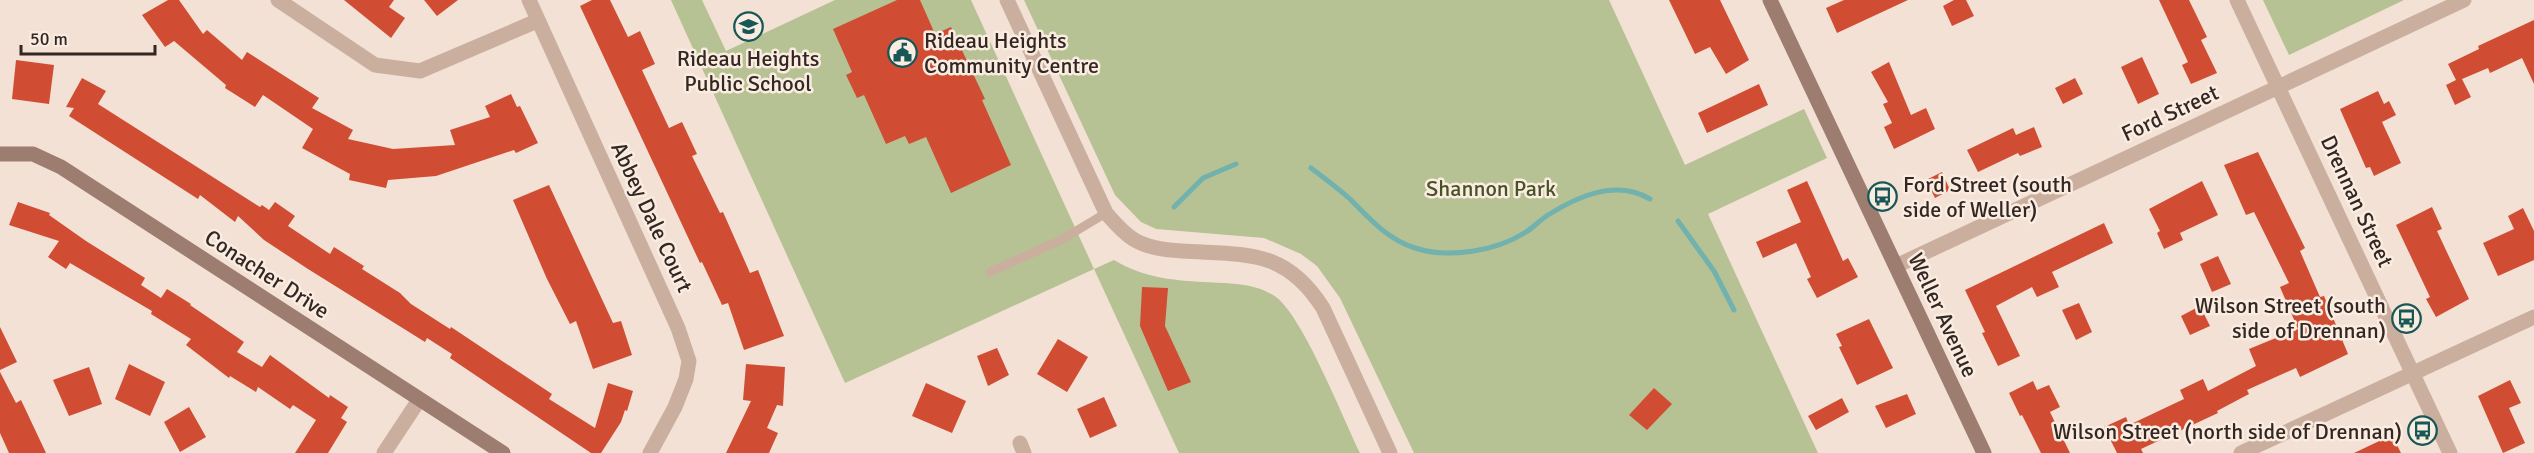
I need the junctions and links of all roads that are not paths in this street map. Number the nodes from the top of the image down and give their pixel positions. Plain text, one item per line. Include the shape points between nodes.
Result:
1 (278, 0) edge
2 (529, 0) edge
3 (1007, 0) edge
4 (1770, 0) edge
5 (2237, 0) edge
6 (2464, 0) edge
7 (537, 21) junction
8 (2278, 87) junction
9 (0, 154) edge
10 (1106, 213) junction
11 (1896, 266) junction
12 (990, 272) dead end
13 (2534, 317) edge
14 (2413, 373) junction
15 (419, 400) junction
16 (384, 453) edge
17 (503, 453) edge
18 (650, 453) edge
19 (1390, 453) edge
20 (1984, 453) edge
21 (2241, 453) edge
22 (2450, 453) edge

1 - 7 street via 375,65 420,71
2 - 7 street, Abbey Dale Court
3 - 10 street
4 - 11 street, Weller Avenue
5 - 8 street, Drennan Street
6 - 8 street, Ford Street
7 - 18 street, Abbey Dale Court via 690,361 675,407
8 - 11 street, Ford Street
8 - 14 street, Drennan Street
9 - 15 street, Conacher Drive via 33,154 61,167
10 - 12 lane via 1062,240
10 - 19 street via 1131,238 1152,247 1250,256 1292,271 1323,308
11 - 20 street, Weller Avenue
13 - 14 street
14 - 21 street
14 - 22 street, Drennan Street
15 - 16 street
15 - 17 street, Conacher Drive

